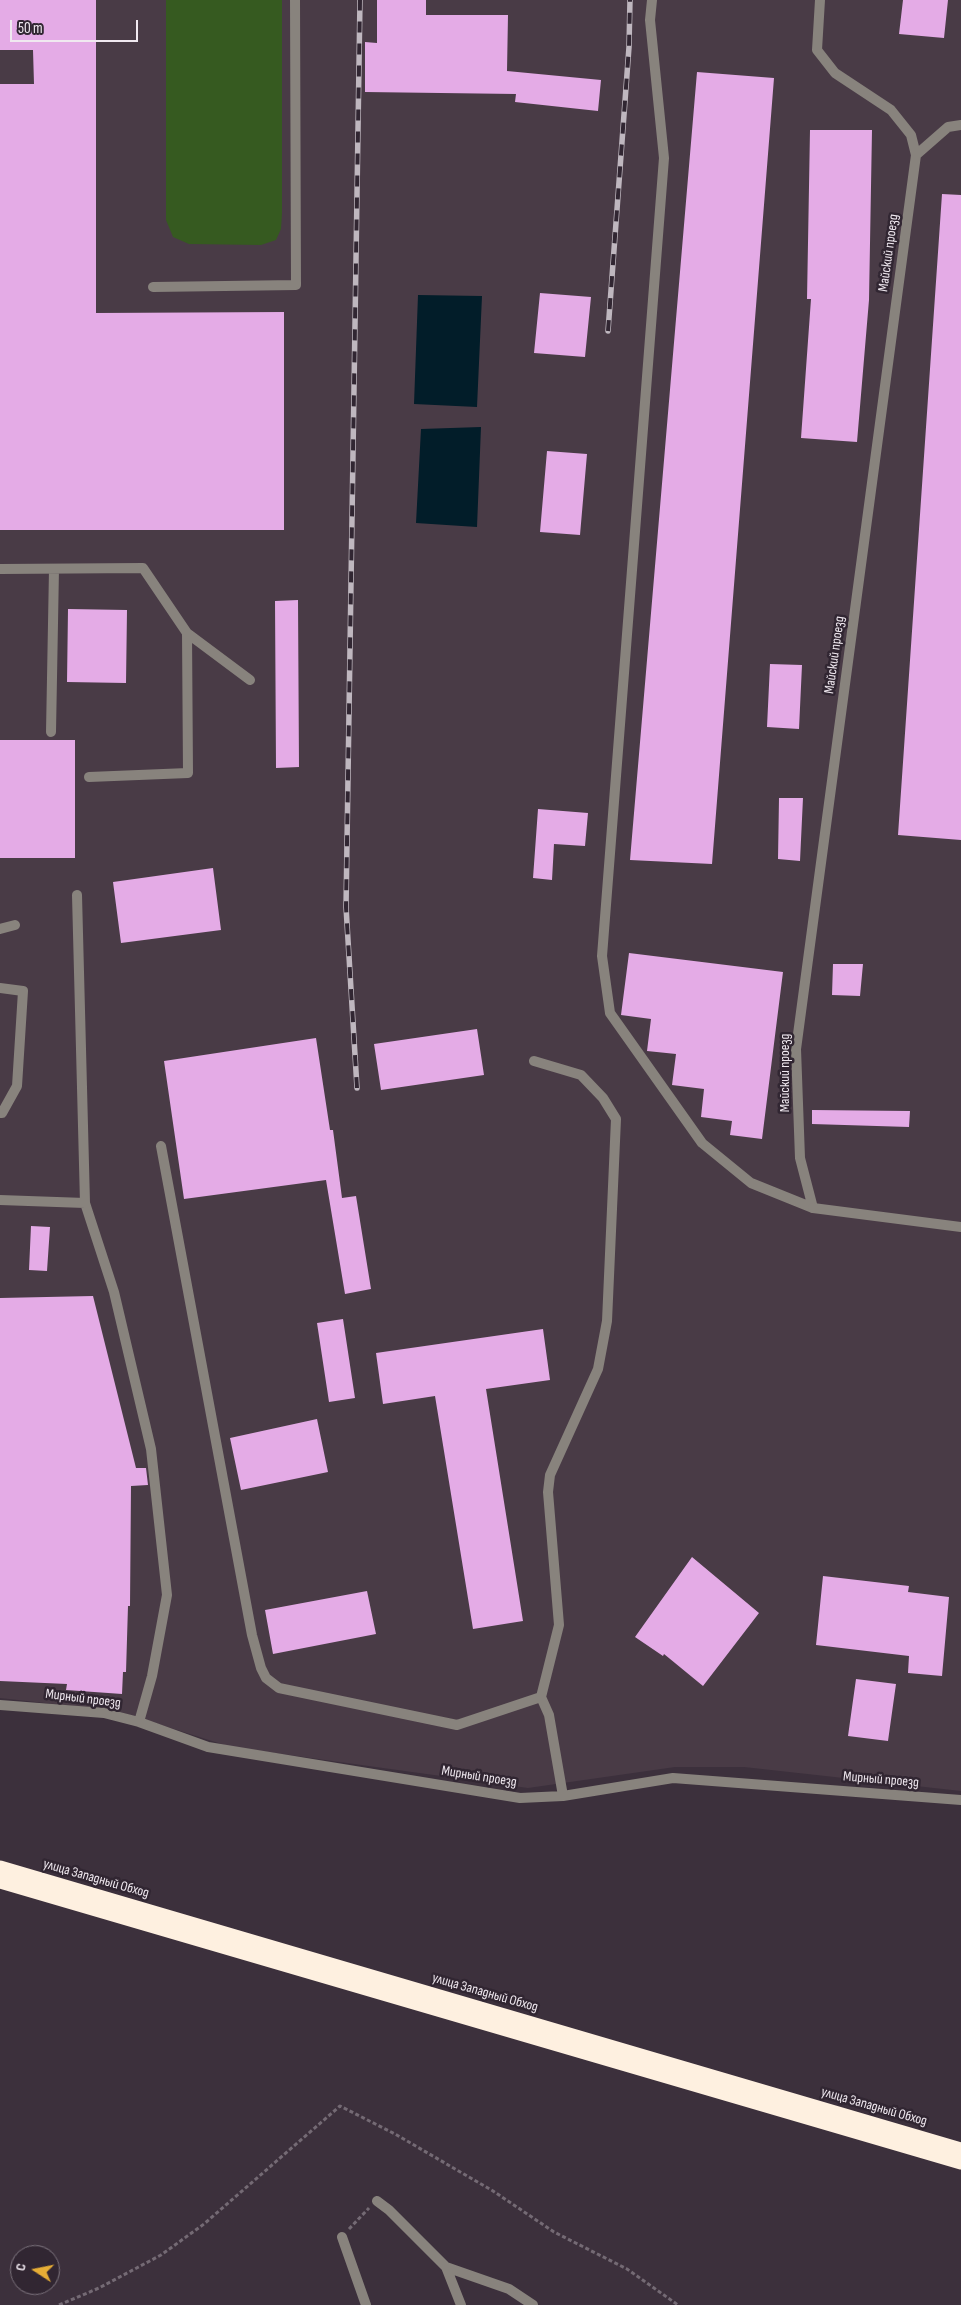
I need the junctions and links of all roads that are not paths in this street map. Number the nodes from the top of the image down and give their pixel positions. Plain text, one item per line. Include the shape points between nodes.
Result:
1 (295, 0) edge
2 (652, 0) edge
3 (820, 0) edge
4 (961, 125) edge
5 (916, 156) junction
6 (153, 287) dead end
7 (0, 569) edge
8 (54, 569) junction
9 (187, 633) junction
10 (250, 680) dead end
11 (51, 732) dead end
12 (89, 777) dead end
13 (77, 895) dead end
14 (16, 925) dead end
15 (0, 929) edge
16 (0, 988) edge
17 (534, 1061) dead end
18 (0, 1113) edge
19 (161, 1146) dead end
20 (0, 1200) edge
21 (85, 1203) junction
22 (813, 1208) junction
23 (961, 1227) edge
24 (541, 1697) junction
25 (0, 1705) edge
26 (139, 1722) junction
27 (563, 1796) junction
28 (961, 1800) edge
29 (0, 1868) edge
30 (0, 1881) edge
31 (961, 2150) edge
32 (961, 2162) edge
33 (377, 2201) road end
34 (342, 2237) road end
35 (446, 2266) junction
36 (366, 2305) edge
37 (460, 2305) edge
38 (533, 2305) edge

1 - 6 street via 296,285
2 - 22 street via 650,20 664,158 602,956 610,1013 702,1143 751,1183
3 - 5 street, Майский проезд via 816,50 834,73 892,110 911,135
4 - 5 street via 948,127
5 - 22 street, Майский проезд via 796,1049 800,1158
7 - 8 street
8 - 9 street via 144,568
8 - 11 street
9 - 10 street
9 - 12 street via 188,772
13 - 21 street
14 - 15 street
16 - 18 street via 23,991 17,1086
17 - 24 street via 581,1075 603,1098 616,1119 607,1321 598,1369 550,1475 548,1492 559,1624
19 - 24 street via 252,1635 266,1678 279,1688 457,1725
20 - 21 street
21 - 26 street via 114,1292 151,1449 165,1576 167,1596 152,1676
22 - 23 street
24 - 27 street via 549,1715
25 - 26 street, Мирный проезд via 104,1713
26 - 27 street, Мирный проезд via 208,1747 240,1753 520,1798
27 - 28 street, Мирный проезд via 674,1778
29 - 31 highway, улица Западный Обход
30 - 32 highway, улица Западный Обход
33 - 35 street
34 - 36 street
35 - 37 street
35 - 38 street via 509,2290

